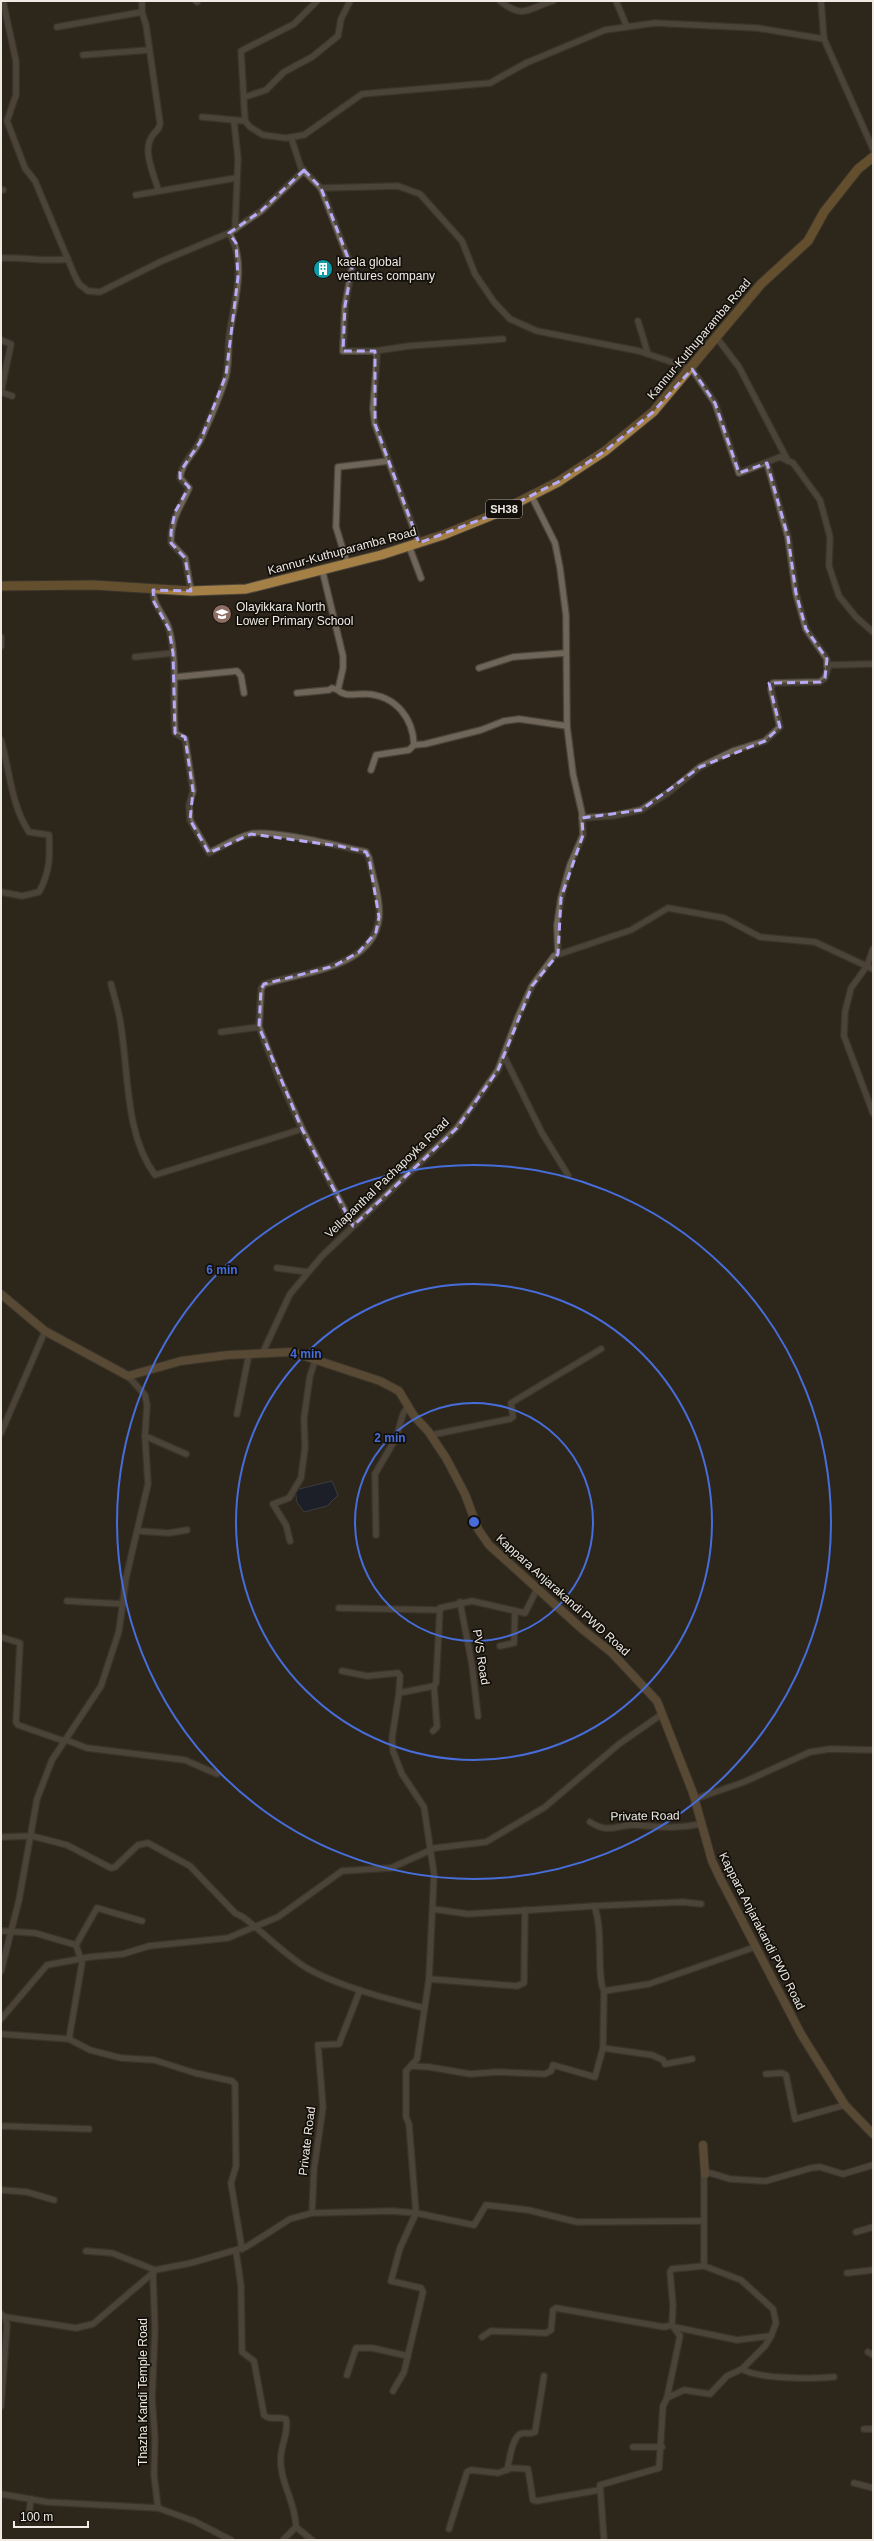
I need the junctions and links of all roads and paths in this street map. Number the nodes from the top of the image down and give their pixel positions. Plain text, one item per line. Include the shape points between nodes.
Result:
1 (3, 1) edge
2 (142, 1) edge
3 (317, 1) edge
4 (350, 1) edge
5 (500, 1) edge
6 (553, 1) edge
7 (616, 1) edge
8 (821, 1) edge
9 (142, 12) junction
10 (57, 27) dead end
11 (627, 27) junction
12 (824, 39) junction
13 (149, 50) junction
14 (83, 55) dead end
15 (245, 97) junction
16 (202, 117) dead end
17 (234, 121) junction
18 (245, 121) junction
19 (290, 137) junction
20 (873, 149) edge
21 (873, 157) edge
22 (304, 170) junction
23 (236, 178) junction
24 (321, 188) junction
25 (158, 189) junction
26 (136, 195) dead end
27 (235, 229) junction
28 (229, 233) junction
29 (1, 258) edge
30 (68, 259) junction
31 (638, 321) dead end
32 (716, 338) junction
33 (503, 339) dead end
34 (1, 340) edge
35 (375, 351) junction
36 (648, 354) junction
37 (692, 369) junction
38 (1, 392) edge
39 (12, 396) dead end
40 (389, 461) junction
41 (789, 461) junction
42 (767, 463) junction
43 (531, 495) junction
44 (419, 543) junction
45 (408, 546) junction
46 (347, 563) junction
47 (322, 569) junction
48 (420, 578) dead end
49 (1, 586) edge
50 (153, 590) junction
51 (190, 591) junction
52 (873, 632) edge
53 (1, 637) edge
54 (1, 646) edge
55 (173, 653) junction
56 (566, 653) junction
57 (135, 657) dead end
58 (873, 664) edge
59 (827, 666) junction
60 (479, 668) dead end
61 (176, 677) junction
62 (338, 690) junction
63 (244, 692) dead end
64 (298, 693) dead end
65 (567, 726) junction
66 (1, 740) edge
67 (414, 745) junction
68 (371, 770) dead end
69 (582, 818) junction
70 (1, 892) edge
71 (873, 948) edge
72 (558, 954) junction
73 (867, 966) junction
74 (873, 969) edge
75 (111, 984) dead end
76 (259, 1027) junction
77 (221, 1032) dead end
78 (504, 1056) junction
79 (873, 1113) edge
80 (302, 1129) junction
81 (568, 1175) dead end
82 (353, 1226) junction
83 (277, 1268) dead end
84 (308, 1272) junction
85 (1, 1294) edge
86 (45, 1331) junction
87 (601, 1349) dead end
88 (249, 1354) junction
89 (262, 1354) junction
90 (316, 1358) junction
91 (128, 1376) junction
92 (408, 1406) junction
93 (237, 1414) dead end
94 (1, 1434) edge
95 (431, 1435) junction
96 (145, 1436) junction
97 (186, 1454) dead end
98 (187, 1530) dead end
99 (138, 1531) junction
100 (376, 1535) dead end
101 (290, 1541) dead end
102 (537, 1589) junction
103 (67, 1601) dead end
104 (460, 1602) junction
105 (122, 1604) junction
106 (340, 1608) dead end
107 (440, 1610) junction
108 (515, 1612) junction
109 (1, 1637) edge
110 (500, 1646) dead end
111 (342, 1671) dead end
112 (434, 1686) junction
113 (399, 1693) junction
114 (662, 1714) junction
115 (478, 1716) dead end
116 (433, 1731) dead end
117 (65, 1740) junction
118 (873, 1750) edge
119 (217, 1774) dead end
120 (695, 1799) junction
121 (590, 1822) dead end
122 (701, 1824) junction
123 (32, 1836) junction
124 (1, 1837) edge
125 (430, 1850) junction
126 (701, 1904) dead end
127 (594, 1906) junction
128 (432, 1909) junction
129 (525, 1910) junction
130 (142, 1921) dead end
131 (256, 1927) junction
132 (1, 1931) edge
133 (11, 1932) junction
134 (76, 1945) junction
135 (755, 1947) junction
136 (80, 1958) junction
137 (1, 1971) edge
138 (429, 1979) junction
139 (360, 1990) junction
140 (604, 1991) junction
141 (424, 2008) junction
142 (1, 2019) edge
143 (1, 2034) edge
144 (69, 2039) junction
145 (603, 2048) junction
146 (692, 2059) dead end
147 (411, 2066) junction
148 (766, 2074) dead end
149 (845, 2105) junction
150 (1, 2126) edge
151 (89, 2129) dead end
152 (873, 2134) edge
153 (703, 2145) dead end
154 (873, 2165) edge
155 (705, 2174) junction
156 (1, 2190) edge
157 (54, 2200) dead end
158 (312, 2213) junction
159 (416, 2213) junction
160 (703, 2221) junction
161 (873, 2227) edge
162 (856, 2232) dead end
163 (239, 2250) junction
164 (86, 2251) dead end
165 (704, 2266) junction
166 (873, 2270) edge
167 (154, 2272) junction
168 (847, 2273) dead end
169 (3, 2315) edge
170 (673, 2326) junction
171 (771, 2336) junction
172 (482, 2337) dead end
173 (408, 2354) junction
174 (742, 2369) junction
175 (347, 2376) dead end
176 (544, 2376) dead end
177 (834, 2377) dead end
178 (393, 2391) dead end
179 (666, 2398) junction
180 (1, 2406) edge
181 (864, 2429) dead end
182 (873, 2429) edge
183 (633, 2447) dead end
184 (662, 2447) junction
185 (507, 2470) junction
186 (854, 2483) dead end
187 (873, 2488) edge
188 (598, 2490) junction
189 (1, 2494) edge
190 (30, 2499) junction
191 (158, 2508) junction
192 (28, 2520) dead end
193 (296, 2527) junction
194 (449, 2529) dead end
195 (231, 2540) edge
196 (283, 2540) edge
197 (312, 2540) edge
198 (604, 2540) edge

1 - 30 street via 16,61 16,95 7,121 25,168 35,181
2 - 9 street
3 - 15 street via 294,24 241,51
4 - 15 street via 341,19 338,36 312,56 284,72 266,90
5 - 6 street via 517,13
7 - 11 street
8 - 12 street
9 - 10 street
9 - 13 street
11 - 12 street via 655,23 757,28
11 - 19 street via 605,30 526,63 490,83 362,94 304,134
12 - 20 street
13 - 14 street
13 - 25 street via 160,129 151,137 148,146
15 - 18 street
16 - 17 street
17 - 18 street
17 - 23 street via 238,143
18 - 19 street via 263,135
19 - 22 street
21 - 32 main road, Kannur-Kuthuparamba Road / SH38 via 858,169 829,205 808,242 761,284
22 - 24 street
22 - 27 street via 261,211
23 - 25 street
23 - 27 street
24 - 35 street via 352,268 345,306 343,351
24 - 36 street via 398,186 420,194 462,241 475,274 510,320 536,331
25 - 26 street
27 - 28 street
28 - 30 street via 162,261 100,292 88,292 79,284
28 - 51 street via 236,244 238,277 226,375 200,442 180,472 180,478 189,488 175,512 171,532 171,542 185,558
29 - 30 street via 27,257 55,261
31 - 36 street
32 - 37 main road, Kannur-Kuthuparamba Road / SH38
32 - 41 street via 739,367
33 - 35 street
34 - 38 street via 11,344
35 - 40 street via 373,409 375,424
36 - 37 street
37 - 42 street via 715,403 739,473
37 - 43 main road, Kannur-Kuthuparamba Road / SH38 via 654,412 604,451 558,482
38 - 39 street
40 - 44 street
40 - 46 street via 338,467 336,527
41 - 42 street via 780,457
41 - 52 street via 820,500 830,538 829,566 839,596 856,617
42 - 59 street via 788,537 796,593 806,628 827,659
43 - 44 main road, Kannur-Kuthuparamba Road / SH38 via 495,514
43 - 56 street via 555,544 566,615
44 - 45 main road, Kannur-Kuthuparamba Road / SH38
45 - 46 main road, Kannur-Kuthuparamba Road / SH38
45 - 48 street
46 - 47 main road, Kannur-Kuthuparamba Road / SH38
47 - 51 main road, Kannur-Kuthuparamba Road / SH38 via 246,589
47 - 62 street via 343,656
49 - 50 main road, Kannur-Kuthuparamba Road / SH38 via 93,585
50 - 51 main road, Kannur-Kuthuparamba Road / SH38
50 - 55 street via 154,602 168,629
53 - 54 street
55 - 57 street
55 - 61 street
56 - 60 street via 512,657
56 - 65 street
58 - 59 street
59 - 69 street via 825,678 820,682 773,683 771,689 780,728 765,741 733,751 700,767 668,793 641,810 612,816
61 - 63 street via 237,670
61 - 76 street via 175,733 185,739 193,791 190,820 209,854 251,834 283,836 339,846 366,852 369,858 378,911 376,932 358,952 334,966 264,984 261,988
62 - 64 street via 332,688
62 - 67 street via 348,695 381,696 402,709 414,733
65 - 67 street via 519,719
65 - 69 street
66 - 70 street via 14,801 22,821 29,832 49,835 50,860 45,881 39,892 22,896
67 - 68 street via 409,750 376,755
69 - 72 street via 583,835 560,898 557,925
71 - 73 street
72 - 73 street via 631,930 668,908 724,918 760,937 815,942
72 - 78 street, Vellapanthal Pachapoyka Road via 532,986
73 - 74 street
73 - 79 street via 851,988 845,1012 844,1036
75 - 80 street via 120,1020 132,1116 143,1151 156,1176
76 - 77 street
76 - 80 street
78 - 81 street via 542,1133
78 - 82 street, Vellapanthal Pachapoyka Road via 498,1070 457,1128
80 - 82 street
82 - 84 street, Vellapanthal Pachapoyka Road
83 - 84 street
84 - 89 street, Vellapanthal Pachapoyka Road via 290,1294
85 - 86 main road
86 - 91 main road
86 - 94 street
87 - 95 street via 511,1403 513,1417
88 - 89 main road, Kappara Anjarakandi PWD Road
88 - 91 main road, Kappara Anjarakandi PWD Road via 181,1361
88 - 93 street
89 - 90 main road, Kappara Anjarakandi PWD Road via 292,1352
90 - 92 main road, Kappara Anjarakandi PWD Road via 380,1381 399,1391
90 - 101 street via 310,1376 304,1418 301,1478 289,1498 273,1504 286,1526
91 - 96 street via 145,1395
92 - 95 main road, Kappara Anjarakandi PWD Road
92 - 100 street via 396,1438 375,1474
95 - 102 main road, Kappara Anjarakandi PWD Road via 456,1476 478,1529 489,1545
96 - 97 street
96 - 99 street via 148,1484
98 - 99 street via 169,1533
99 - 105 street
102 - 108 street via 525,1613
102 - 114 main road, Kappara Anjarakandi PWD Road via 612,1653 657,1701
103 - 105 street
104 - 107 street
104 - 108 street via 485,1604
104 - 115 street, PVS Road via 472,1665
105 - 117 street via 119,1631 101,1686
106 - 107 street
107 - 112 street
108 - 110 street, PVS Road via 514,1643
109 - 117 street via 20,1643 16,1717 18,1725
111 - 113 street via 367,1676 398,1673
112 - 113 street
112 - 116 street via 437,1727
113 - 125 street via 392,1738 393,1751 402,1774 424,1807
114 - 120 main road, Kappara Anjarakandi PWD Road
114 - 125 street via 619,1744 545,1807 510,1828 486,1842
117 - 119 street via 87,1748 185,1760
117 - 123 street via 52,1760 37,1799
118 - 120 street via 830,1749 810,1752 744,1782
120 - 122 main road, Kappara Anjarakandi PWD Road
121 - 122 street, Private Road via 612,1829 631,1825 679,1828
122 - 135 main road, Kappara Anjarakandi PWD Road via 712,1861
123 - 124 street
123 - 131 street via 67,1845 111,1868 116,1867 138,1845 148,1843 190,1866 228,1907
123 - 133 street
125 - 128 street via 434,1874
125 - 131 street via 391,1868 342,1871 278,1917
126 - 127 street via 683,1902
127 - 129 street
127 - 140 street via 602,1957 601,1986
128 - 129 street via 468,1914
128 - 138 street
129 - 138 street via 524,1983 517,1986
130 - 134 street via 97,1908
131 - 136 street via 228,1938 149,1946 124,1954
131 - 139 street via 291,1958
132 - 133 street
133 - 134 street via 35,1932
133 - 137 street
134 - 136 street
135 - 140 street via 649,1984
135 - 149 main road, Kappara Anjarakandi PWD Road via 801,2034
136 - 142 street via 47,1965
136 - 144 street via 82,1963
138 - 141 street
139 - 141 street
139 - 158 street, Private Road via 339,2044 318,2046 323,2107 314,2169
140 - 145 street
141 - 147 street via 417,2059
143 - 144 street
144 - 163 street via 90,2050 121,2058 154,2060 232,2081 235,2084 236,2166 231,2183
145 - 146 street via 652,2055 663,2060 665,2064
145 - 147 street via 597,2075 592,2078 553,2064 551,2072 545,2074 470,2074
147 - 159 street via 406,2072 406,2117 410,2124
148 - 149 street via 786,2075 795,2119
149 - 152 main road, Kappara Anjarakandi PWD Road
150 - 151 street
153 - 155 main road
154 - 155 street via 843,2174 820,2167 812,2168 766,2181 730,2179 707,2172
155 - 160 street
156 - 157 street via 27,2192
158 - 159 street via 360,2210
158 - 163 street via 290,2219 263,2238
159 - 160 street via 474,2225 486,2205 528,2210 577,2222
159 - 173 street via 390,2281 416,2286 423,2292
160 - 165 street
161 - 162 street
163 - 167 street
163 - 193 street via 242,2352 254,2361 264,2415 286,2419 281,2467 285,2487 294,2507
164 - 167 street via 112,2253
165 - 170 street via 672,2269 670,2272
165 - 171 street via 741,2280 773,2309 776,2323
166 - 168 street
167 - 169 street via 93,2324 76,2328
167 - 191 street, Thazha Kandi Temple Road via 152,2399 154,2475
169 - 180 street via 7,2325
170 - 171 street via 737,2340
170 - 172 street via 664,2327 556,2308 553,2310 551,2330 546,2333 491,2331
170 - 179 street via 680,2336
171 - 174 street via 765,2346
173 - 175 street via 356,2348
173 - 178 street via 404,2372
174 - 177 street via 782,2376
174 - 179 street via 727,2376 710,2394 684,2390
176 - 185 street via 535,2432 521,2433 518,2436
179 - 184 street via 663,2406
181 - 182 street
183 - 184 street
184 - 188 street via 659,2468 600,2485
185 - 188 street via 528,2469 533,2500
185 - 194 street via 498,2474 471,2470 467,2472
186 - 187 street
188 - 198 street
189 - 190 street
190 - 191 street via 110,2507
190 - 192 street
191 - 195 street via 194,2521
193 - 196 street
193 - 197 street

